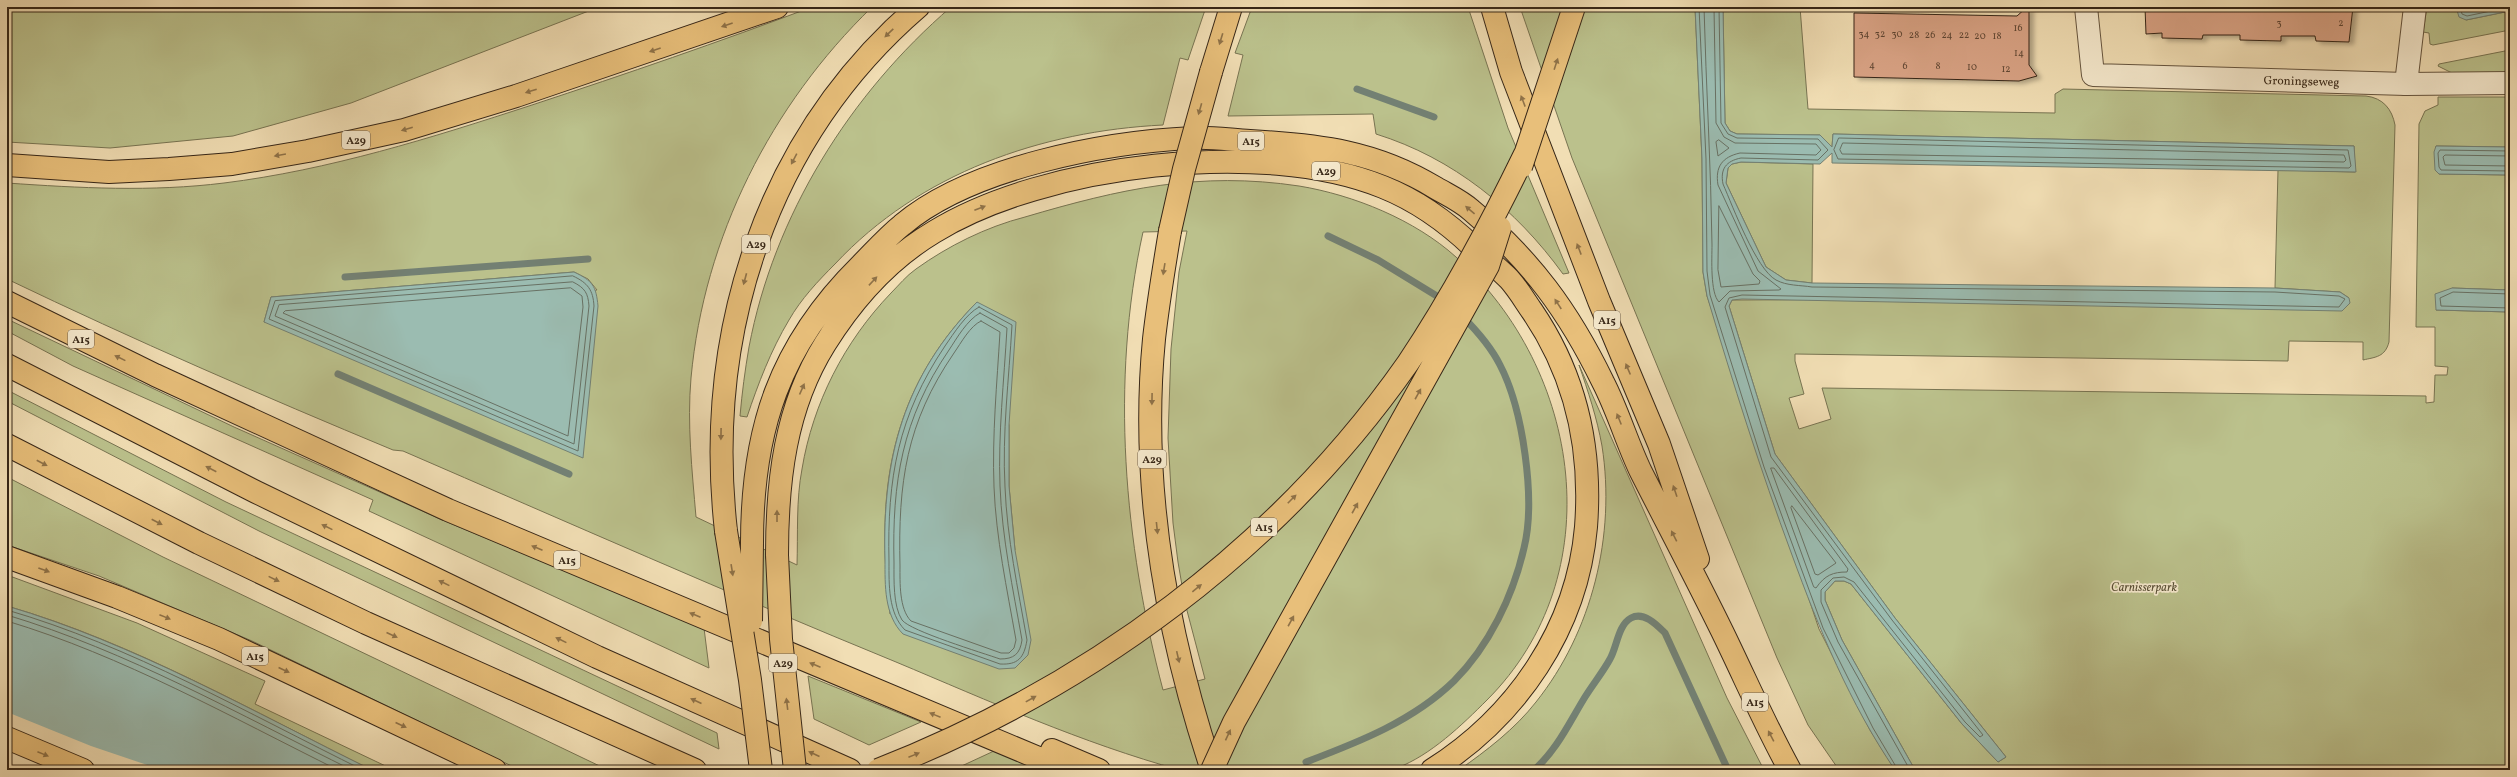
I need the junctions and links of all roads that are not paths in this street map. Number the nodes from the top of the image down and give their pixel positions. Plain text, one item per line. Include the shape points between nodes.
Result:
1 (777, 7) edge
2 (918, 7) edge
3 (1231, 7) edge
4 (1492, 7) edge
5 (1574, 7) edge
6 (2086, 7) edge
7 (2415, 7) edge
8 (2510, 83) edge
9 (2406, 84) junction
10 (1525, 154) junction
11 (7, 165) edge
12 (7, 302) edge
13 (7, 365) edge
14 (7, 445) edge
15 (7, 557) edge
16 (1723, 634) junction
17 (750, 680) junction
18 (984, 734) junction
19 (7, 738) edge
20 (82, 770) edge
21 (495, 770) edge
22 (695, 770) edge
23 (761, 770) edge
24 (795, 770) edge
25 (850, 770) edge
26 (878, 770) edge
27 (1067, 770) edge
28 (1099, 770) edge
29 (1212, 770) edge
30 (1432, 770) edge
31 (1790, 770) edge

1 -> 11 highway, A29 via 494,103 404,130 308,151 232,164 109,172
2 -> 17 highway, A29, bridge via 870,52 820,114 772,203 751,256 736,315 723,386 721,458 726,531
3 -> 29 highway, A29, bridge via 1184,168 1170,231 1154,340 1152,459 1164,584 1186,684
16 -> 4 highway, A15 via 1659,444 1511,72
10 -> 5 highway, A29, bridge
6 - 9 street, Groningseweg via 2093,75
7 - 9 street
8 - 9 street, Groningseweg
26 -> 10 highway, A15, bridge via 999,717 1096,661 1197,587 1253,538 1307,485 1407,363 1450,297 1484,237
29 -> 10 highway, A29, bridge via 1234,722 1488,266
18 -> 12 highway, A15 via 448,510 155,375
25 -> 13 highway via 597,657 256,492
14 -> 22 highway via 199,543 359,620
15 -> 21 highway, A15 via 117,597 219,639
16 -> 17 highway, A15, bridge via 1639,467 1602,379 1579,336 1525,260 1467,207 1415,175 1364,155 1314,145 1197,138 1138,143 1067,154 1000,174 950,194 903,224 827,300 804,332 786,366 771,404 760,447 753,499
31 -> 16 highway, A15
17 - 23 highway, A29, bridge
18 - 27 highway, A15
18 - 28 highway via 1046,748
19 -> 20 highway
24 -> 30 highway, A29, bridge via 780,639 778,503 783,454 795,410 825,344 867,288 888,267 932,233 972,211 1022,193 1087,176 1146,166 1203,162 1281,165 1332,172 1382,186 1421,206 1441,219 1511,281 1546,331 1571,383 1585,444 1588,498 1583,557 1556,639 1511,704 1462,751

